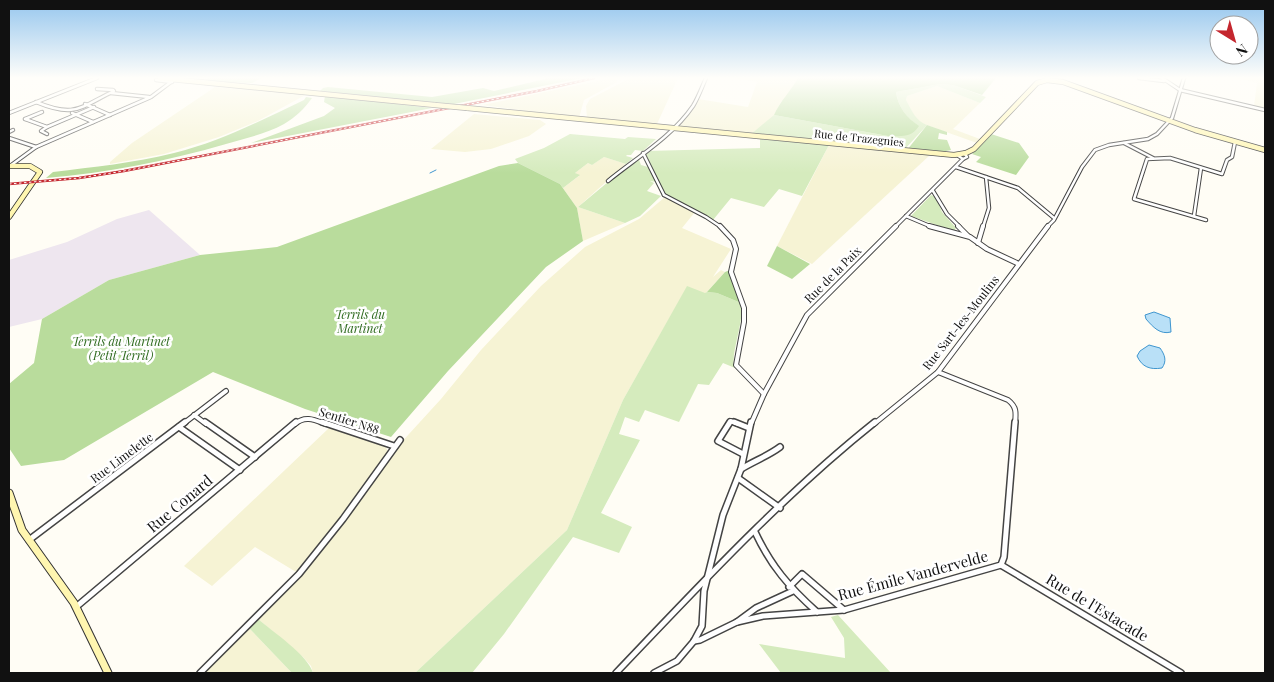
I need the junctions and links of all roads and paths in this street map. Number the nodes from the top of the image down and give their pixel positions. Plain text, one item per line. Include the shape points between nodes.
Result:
1 (89, 110) edge
2 (98, 110) edge
3 (122, 110) edge
4 (486, 110) edge
5 (689, 110) edge
6 (1011, 110) edge
7 (1139, 110) edge
8 (1174, 110) edge
9 (42, 112) dead end
10 (72, 113) dead end
11 (76, 115) junction
12 (110, 115) junction
13 (1169, 121) junction
14 (93, 122) junction
15 (47, 127) junction
16 (672, 128) junction
17 (13, 130) dead end
18 (9, 132) edge
19 (47, 134) dead end
20 (9, 138) edge
21 (15, 140) junction
22 (1236, 142) junction
23 (9, 143) edge
24 (1124, 143) junction
25 (36, 147) junction
26 (1265, 150) edge
27 (643, 153) junction
28 (964, 153) junction
29 (957, 155) junction
30 (1153, 158) junction
31 (963, 159) junction
32 (10, 165) edge
33 (956, 167) junction
34 (1201, 168) junction
35 (986, 177) junction
36 (608, 181) dead end
37 (933, 190) junction
38 (906, 216) junction
39 (1194, 216) junction
40 (9, 217) edge
41 (1054, 218) junction
42 (1206, 220) dead end
43 (970, 237) junction
44 (978, 243) junction
45 (1019, 264) junction
46 (938, 372) junction
47 (226, 391) dead end
48 (764, 394) junction
49 (194, 415) junction
50 (299, 420) joint
51 (179, 427) junction
52 (749, 428) junction
53 (400, 440) dead end
54 (394, 446) junction
55 (780, 447) dead end
56 (743, 454) junction
57 (255, 457) junction
58 (741, 469) junction
59 (240, 470) junction
60 (738, 478) junction
61 (9, 493) edge
62 (780, 508) junction
63 (755, 532) junction
64 (29, 540) junction
65 (1001, 565) junction
66 (709, 575) junction
67 (791, 589) junction
68 (76, 607) junction
69 (844, 610) junction
70 (817, 612) junction
71 (737, 622) junction
72 (694, 641) junction
73 (108, 673) edge
74 (200, 673) edge
75 (616, 673) edge
76 (654, 673) edge
77 (1181, 673) edge

1 - 11 street
2 - 12 street
3 - 12 street
4 - 16 main road, Rue de Trazegnies, bridge
5 - 16 street
6 - 28 main road, Rue de Trazegnies via 974,149
7 - 13 main road, Rue de Trazegnies
8 - 13 street
9 - 15 street via 25,119
10 - 11 street
11 - 14 street
11 - 15 street
12 - 14 street
13 - 22 main road
13 - 24 street, Rue Sart-les-Moulins via 1153,137
14 - 25 street
15 - 19 street via 41,131
16 - 27 street
16 - 29 main road, Rue de Trazegnies
17 - 18 street
20 - 21 street
21 - 23 street
21 - 25 street
22 - 26 main road
22 - 34 street via 1222,174
24 - 30 street
24 - 41 street, Rue Sart-les-Moulins via 1094,151
25 - 32 street
27 - 36 street
27 - 48 street via 663,196 713,222 727,231 732,239 736,250 731,271 744,307 736,365
28 - 29 main road, Rue de Trazegnies
28 - 31 street via 967,157
29 - 31 street
30 - 34 street via 1170,158
30 - 39 street via 1147,159 1134,199
31 - 33 street, Rue de la Paix
32 - 40 main road via 32,166 40,173
33 - 35 street
33 - 37 street, Rue de la Paix
34 - 39 street
35 - 41 street via 1024,192
35 - 44 street via 989,208
37 - 38 street, Rue de la Paix
37 - 43 street via 946,214
38 - 43 street via 931,227
38 - 48 street, Rue de la Paix via 807,315
39 - 42 street
41 - 45 street, Rue Sart-les-Moulins
43 - 44 street
44 - 45 street
45 - 46 street, Rue Sart-les-Moulins
46 - 62 street, Rue Sart-les-Moulins via 838,452
46 - 65 street, Rue Émile Vandervelde via 1008,400 1016,411
47 - 49 street, Rue Limelette
48 - 52 street, Rue de la Paix
49 - 51 street, Rue Limelette
49 - 57 street
50 - 54 street, Sentier N88 via 308,418
50 - 57 street, Rue Conard
51 - 59 street
51 - 64 street, Rue Limelette
52 - 56 street, Rue de la Paix
52 - 56 street via 731,421 718,441
53 - 54 street
54 - 74 street via 343,519 299,574
55 - 58 street
56 - 58 street, Rue de la Paix
57 - 59 street, Rue Conard
58 - 60 street, Rue de la Paix
59 - 68 street, Rue Conard
60 - 62 street
60 - 66 street, Rue de la Paix via 723,514
61 - 64 main road via 18,523
62 - 63 street, Rue Sart-les-Moulins
63 - 66 street, Rue Sart-les-Moulins
63 - 67 street via 766,556
64 - 68 main road
65 - 69 street, Rue Émile Vandervelde
65 - 77 street, Rue de l'Estacade
66 - 72 street, Rue de la Paix via 704,592 702,626
66 - 75 street, Rue Sart-les-Moulins
67 - 69 street via 802,574
67 - 70 street
67 - 71 street
68 - 73 main road
69 - 70 street, Rue Émile Vandervelde
70 - 71 street, Rue Émile Vandervelde via 763,616
71 - 72 street
72 - 76 street via 677,661

